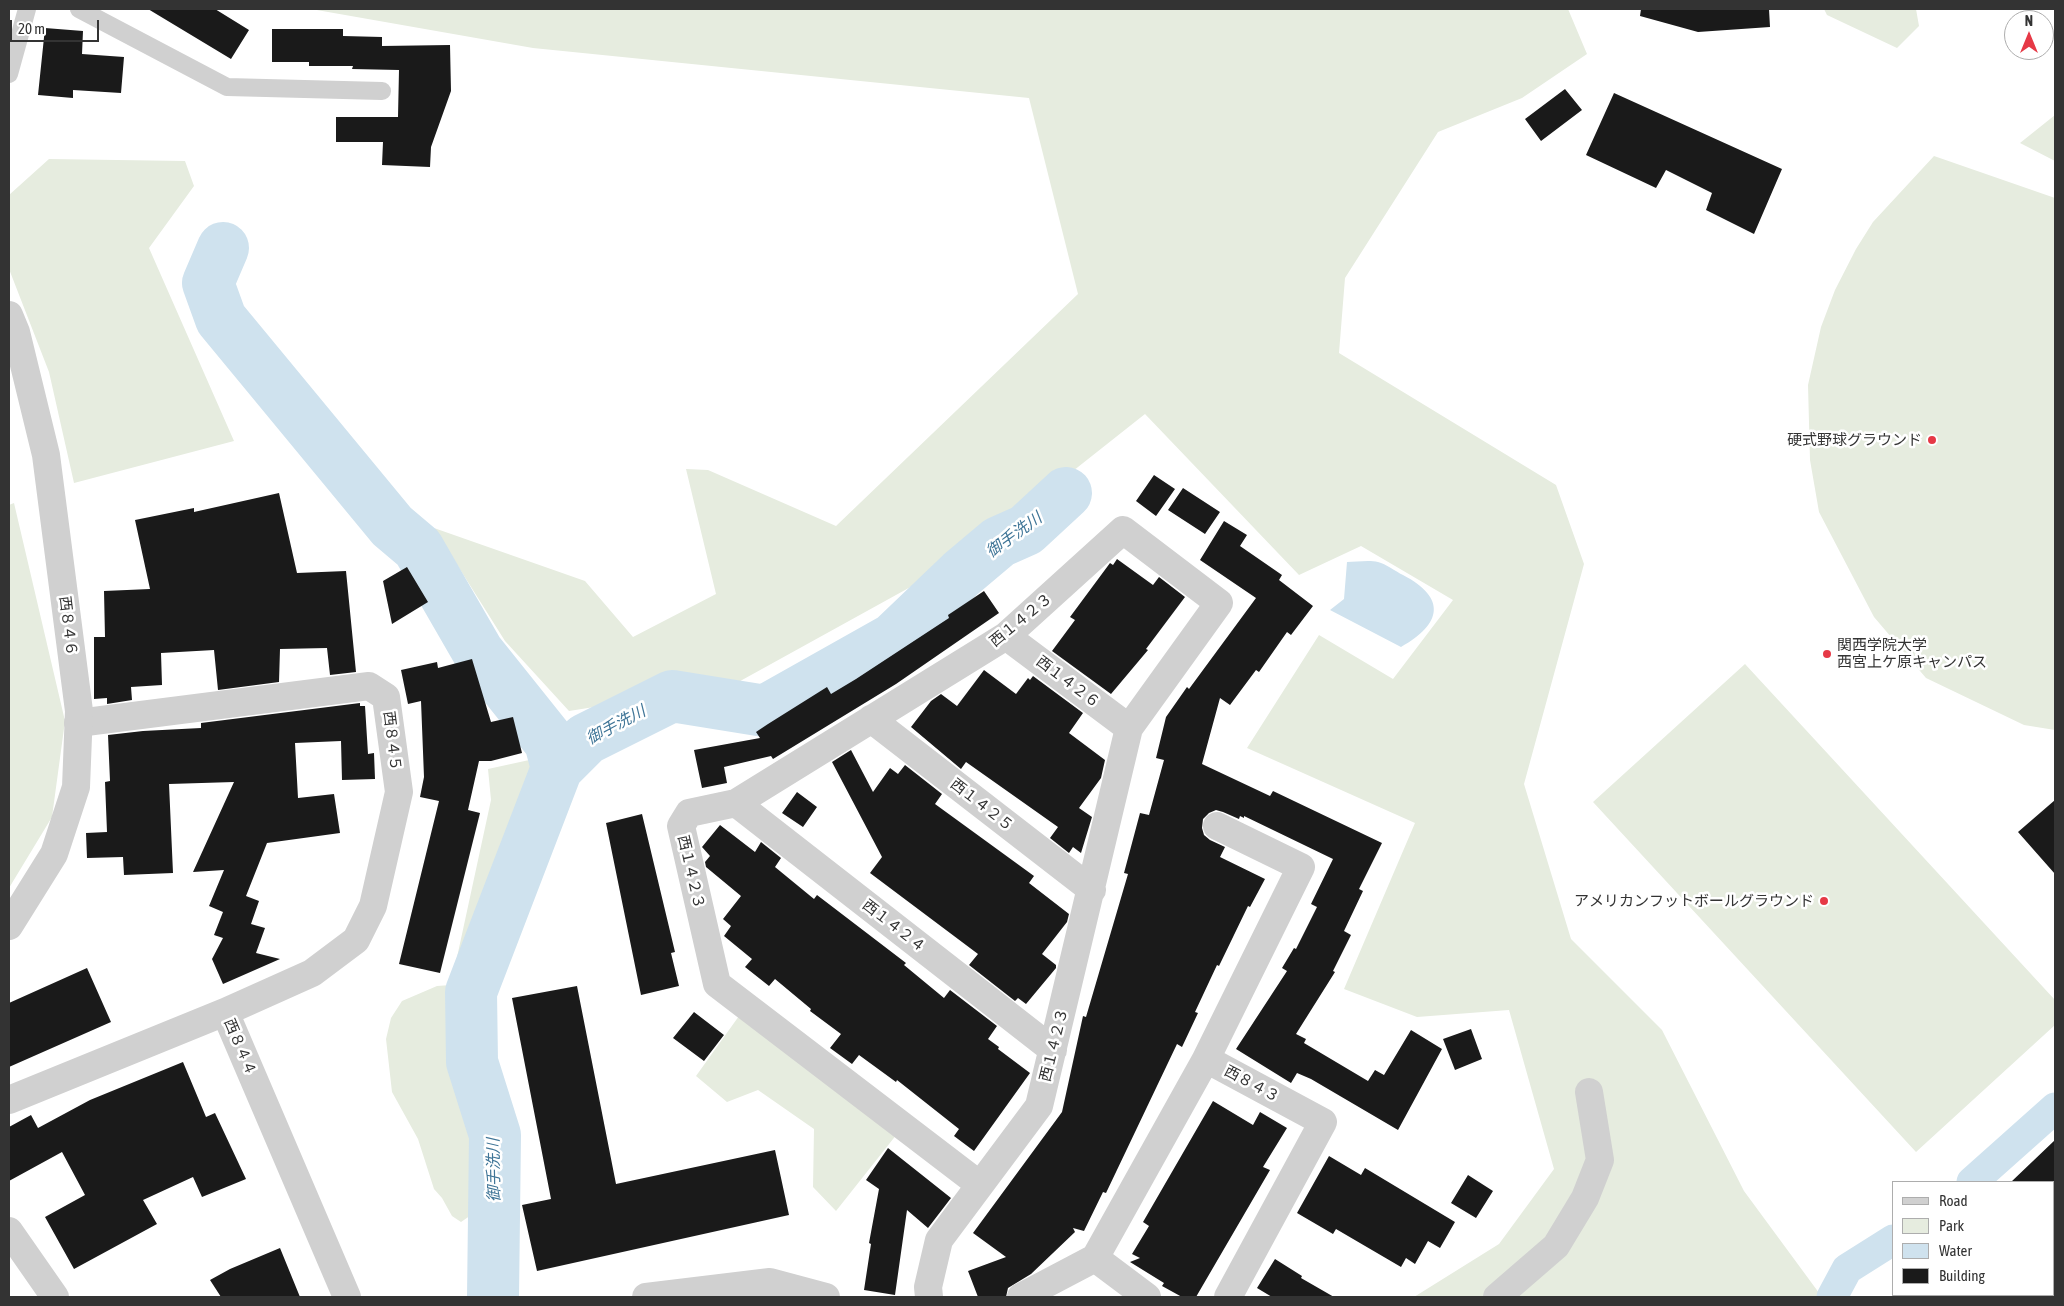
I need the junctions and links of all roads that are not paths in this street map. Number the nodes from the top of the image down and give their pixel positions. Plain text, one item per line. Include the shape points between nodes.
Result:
1 (27, 9) edge
2 (78, 9) edge
3 (9, 74) edge
4 (382, 91) dead end
5 (9, 315) edge
6 (1006, 636) junction
7 (872, 719) junction
8 (78, 722) junction
9 (1129, 728) junction
10 (736, 803) junction
11 (1217, 826) dead end
12 (1092, 890) junction
13 (9, 926) edge
14 (225, 1012) junction
15 (1053, 1050) junction
16 (1206, 1060) junction
17 (1589, 1092) dead end
18 (9, 1100) edge
19 (980, 1185) junction
20 (9, 1230) edge
21 (1095, 1258) junction
22 (777, 1290) edge
23 (54, 1297) edge
24 (346, 1297) edge
25 (646, 1297) edge
26 (826, 1297) edge
27 (929, 1297) edge
28 (1021, 1297) edge
29 (1148, 1297) edge
30 (1228, 1297) edge
31 (1497, 1297) edge

1 - 3 lane
2 - 4 lane via 227,87
5 - 8 street, 西８４６ via 46,456
6 - 7 street, 西１４２３
6 - 9 street, 西１４２６
6 - 9 street, 西１４２３ via 1123,530 1218,603
7 - 10 street, 西１４２３
7 - 12 street, 西１４２５
8 - 13 street, 西８４６ via 76,787 54,854
8 - 14 street, 西８４５ via 369,686 386,697 398,792 374,906 356,940 312,973
9 - 12 street, 西１４２３
10 - 15 street, 西１４２４
10 - 19 street, 西１４２３ via 690,814 681,826 716,984
11 - 16 street via 1301,867
12 - 15 street, 西１４２３
14 - 18 street, 西８４４
14 - 24 street, 西８４４
15 - 19 street, 西１４２３ via 1039,1106
16 - 21 street, 西８４３
16 - 30 street, 西８４３ via 1323,1122
17 - 31 street via 1600,1160 1585,1198 1556,1246
19 - 27 street, 西１４２３ via 939,1240 928,1287
20 - 23 street
21 - 28 street
21 - 29 street
22 - 25 street
22 - 26 street

